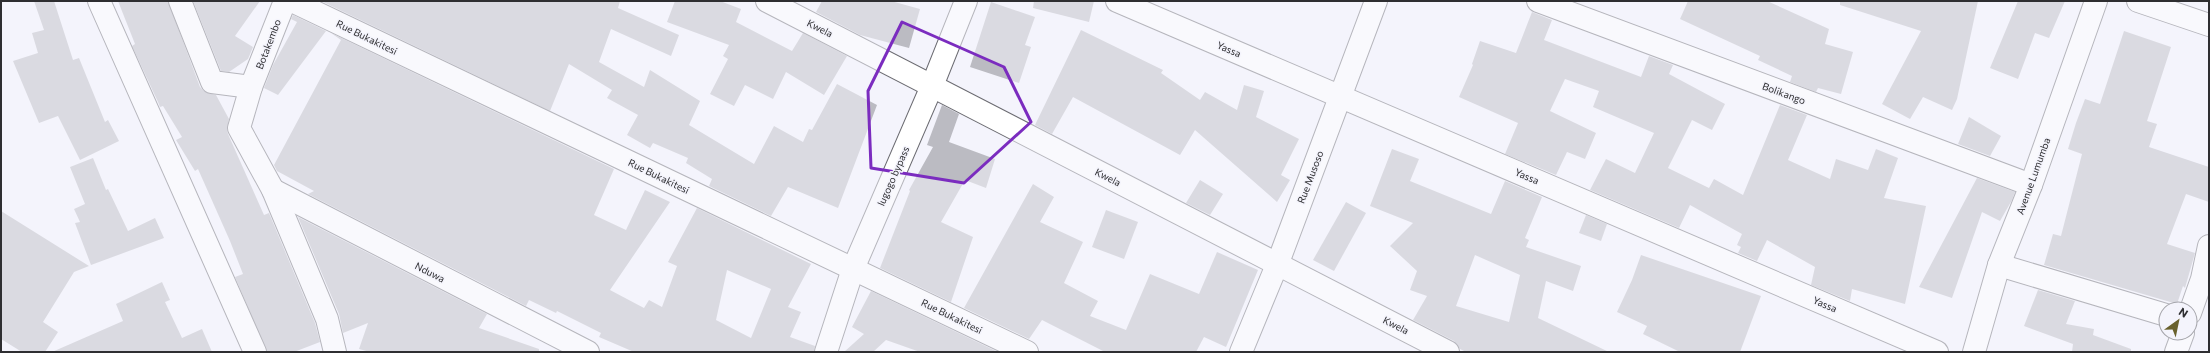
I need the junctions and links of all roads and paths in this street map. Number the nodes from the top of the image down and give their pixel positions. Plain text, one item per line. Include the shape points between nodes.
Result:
1 (99, 1) edge
2 (180, 1) edge
3 (285, 1) edge
4 (292, 1) edge
5 (767, 1) edge
6 (966, 1) edge
7 (1117, 1) edge
8 (1376, 1) edge
9 (1538, 1) edge
10 (2096, 1) edge
11 (2138, 1) edge
12 (2209, 25) edge
13 (932, 86) junction
14 (251, 87) junction
15 (1341, 97) junction
16 (2030, 185) junction
17 (273, 190) junction
18 (2209, 246) edge
19 (1277, 264) junction
20 (1999, 265) junction
21 (853, 269) junction
22 (2206, 276) edge
23 (2195, 301) edge
24 (2158, 313) edge
25 (2180, 341) edge
26 (255, 352) edge
27 (335, 352) edge
28 (588, 352) edge
29 (826, 352) edge
30 (1027, 352) edge
31 (1240, 352) edge
32 (1448, 352) edge
33 (1937, 352) edge
34 (1974, 352) edge
35 (2176, 352) edge

1 - 26 street
2 - 14 street via 212,82
3 - 14 street, Botakembo
4 - 21 street, Rue Bukakitesi
5 - 13 street, Kwela
6 - 13 street, lugogo bypass
7 - 15 street, Yassa
8 - 15 street, Rue Musoso
9 - 16 street, Bolikango
10 - 16 street, Avenue Lumumba
11 - 12 street
13 - 19 street, Kwela
13 - 21 street, lugogo bypass
14 - 17 street, Botakembo via 239,128
15 - 19 street, Rue Musoso
15 - 33 street, Yassa
16 - 20 street, Avenue Lumumba
17 - 27 street, Botakembo via 327,319
17 - 28 street, Nduwa
18 - 22 street
19 - 31 street, Rue Musoso
19 - 32 street, Kwela
20 - 24 street
20 - 34 street, Avenue Lumumba
21 - 29 street, lugogo bypass
21 - 30 street, Rue Bukakitesi
22 - 23 street
25 - 35 street

